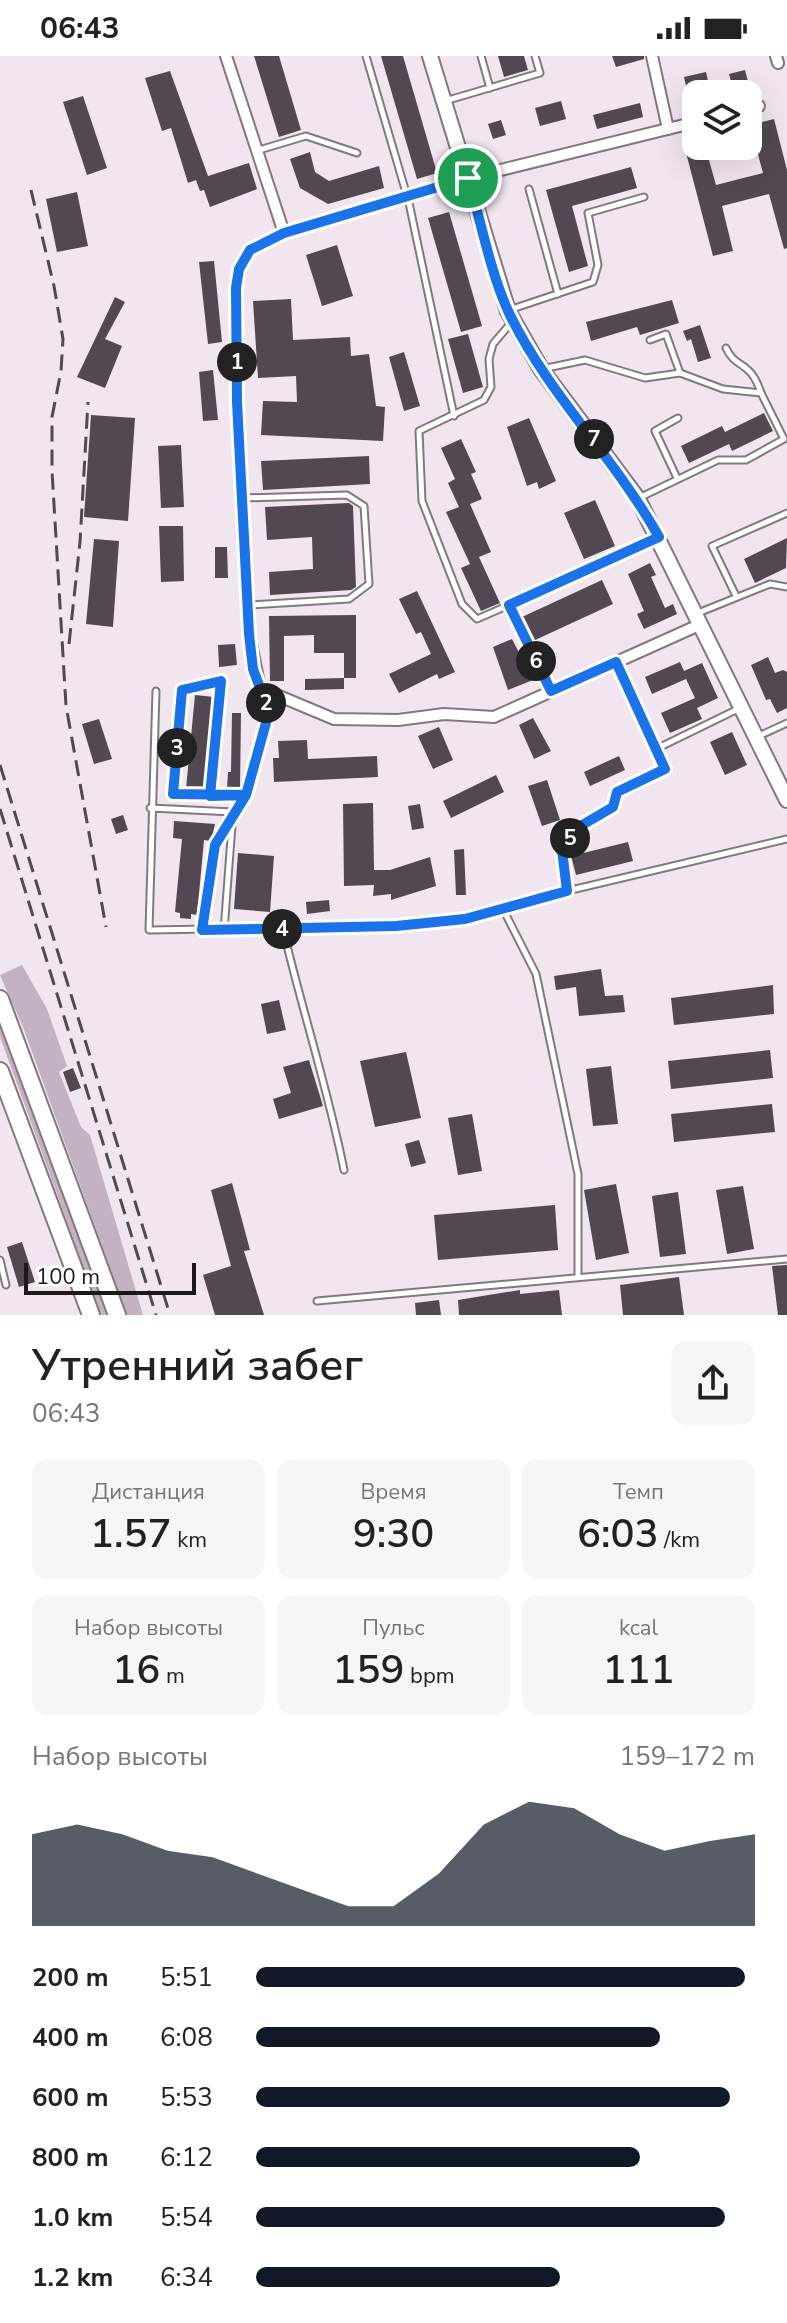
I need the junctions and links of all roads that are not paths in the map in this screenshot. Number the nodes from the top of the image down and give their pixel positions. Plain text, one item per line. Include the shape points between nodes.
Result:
1 (226, 56) edge
2 (366, 56) edge
3 (430, 56) edge
4 (481, 56) edge
5 (535, 56) edge
6 (652, 56) edge
7 (490, 88) junction
8 (444, 101) junction
9 (682, 126) edge
10 (668, 129) junction
11 (258, 150) junction
12 (357, 153) dead end
13 (468, 178) junction
14 (529, 189) dead end
15 (408, 196) junction
16 (644, 197) dead end
17 (284, 233) junction
18 (558, 294) junction
19 (511, 316) junction
20 (650, 340) dead end
21 (726, 348) dead end
22 (541, 369) junction
23 (680, 373) junction
24 (761, 393) junction
25 (454, 416) junction
26 (678, 418) dead end
27 (677, 478) junction
28 (242, 498) junction
29 (638, 499) junction
30 (787, 513) edge
31 (659, 537) junction
32 (787, 587) edge
33 (736, 596) junction
34 (247, 605) junction
35 (509, 605) junction
36 (697, 620) junction
37 (616, 662) junction
38 (260, 688) junction
39 (156, 691) dead end
40 (551, 691) junction
41 (739, 708) junction
42 (787, 723) edge
43 (755, 738) junction
44 (656, 749) junction
45 (783, 776) edge
46 (246, 795) junction
47 (210, 796) junction
48 (787, 800) edge
49 (150, 808) junction
50 (233, 812) junction
51 (787, 839) edge
52 (567, 891) junction
53 (503, 909) junction
54 (283, 929) junction
55 (202, 930) junction
56 (224, 931) junction
57 (0, 999) edge
58 (0, 1071) edge
59 (344, 1170) dead end
60 (787, 1259) edge
61 (0, 1260) edge
62 (578, 1277) junction
63 (6, 1285) dead end
64 (317, 1301) dead end
65 (91, 1315) edge
66 (117, 1315) edge

1 - 11 street
2 - 15 lane
3 - 8 main road
4 - 7 lane
5 - 7 lane via 540,73
6 - 10 street
7 - 8 lane
8 - 13 main road
9 - 10 street
10 - 13 street
11 - 12 lane via 306,136
11 - 17 street
13 - 15 street
13 - 19 main road
14 - 18 lane
15 - 17 street
15 - 25 lane
16 - 18 lane via 588,213 598,265 593,282
17 - 28 street via 250,250 239,269
18 - 19 lane
19 - 22 main road
19 - 25 lane via 493,344 491,387 484,400
20 - 23 lane via 666,334
21 - 24 lane via 754,371
22 - 23 lane via 585,360 645,378
22 - 29 main road
23 - 24 lane via 723,389
24 - 27 lane via 784,439 746,460 718,460
25 - 35 lane via 419,431 422,501 462,604 477,619
26 - 27 lane via 655,431
27 - 29 lane
28 - 34 street
28 - 34 lane via 347,495 364,506 369,584 349,599
29 - 31 main road
30 - 33 lane via 712,546
31 - 35 lane
31 - 36 main road
32 - 33 lane via 770,584
33 - 36 lane
34 - 38 street
35 - 40 lane
36 - 37 street
36 - 41 main road
37 - 40 street
37 - 44 lane
38 - 40 street via 334,719 370,720 444,714 494,717
38 - 46 lane via 269,712
39 - 49 lane
41 - 43 main road
41 - 44 lane
42 - 43 lane
43 - 45 main road
44 - 52 lane via 665,769 617,792 613,807 577,828 562,850
45 - 48 main road
46 - 47 lane
46 - 50 lane
47 - 47 lane via 173,794 182,690 221,681
49 - 50 lane
49 - 55 lane via 149,930
50 - 55 lane via 215,845
50 - 56 lane
51 - 52 lane
52 - 53 lane
53 - 54 lane via 465,919
53 - 62 lane via 536,974 578,1174
54 - 56 lane
54 - 59 lane
55 - 56 lane
57 - 66 main road
58 - 65 main road
60 - 62 lane
61 - 63 lane
62 - 64 lane

